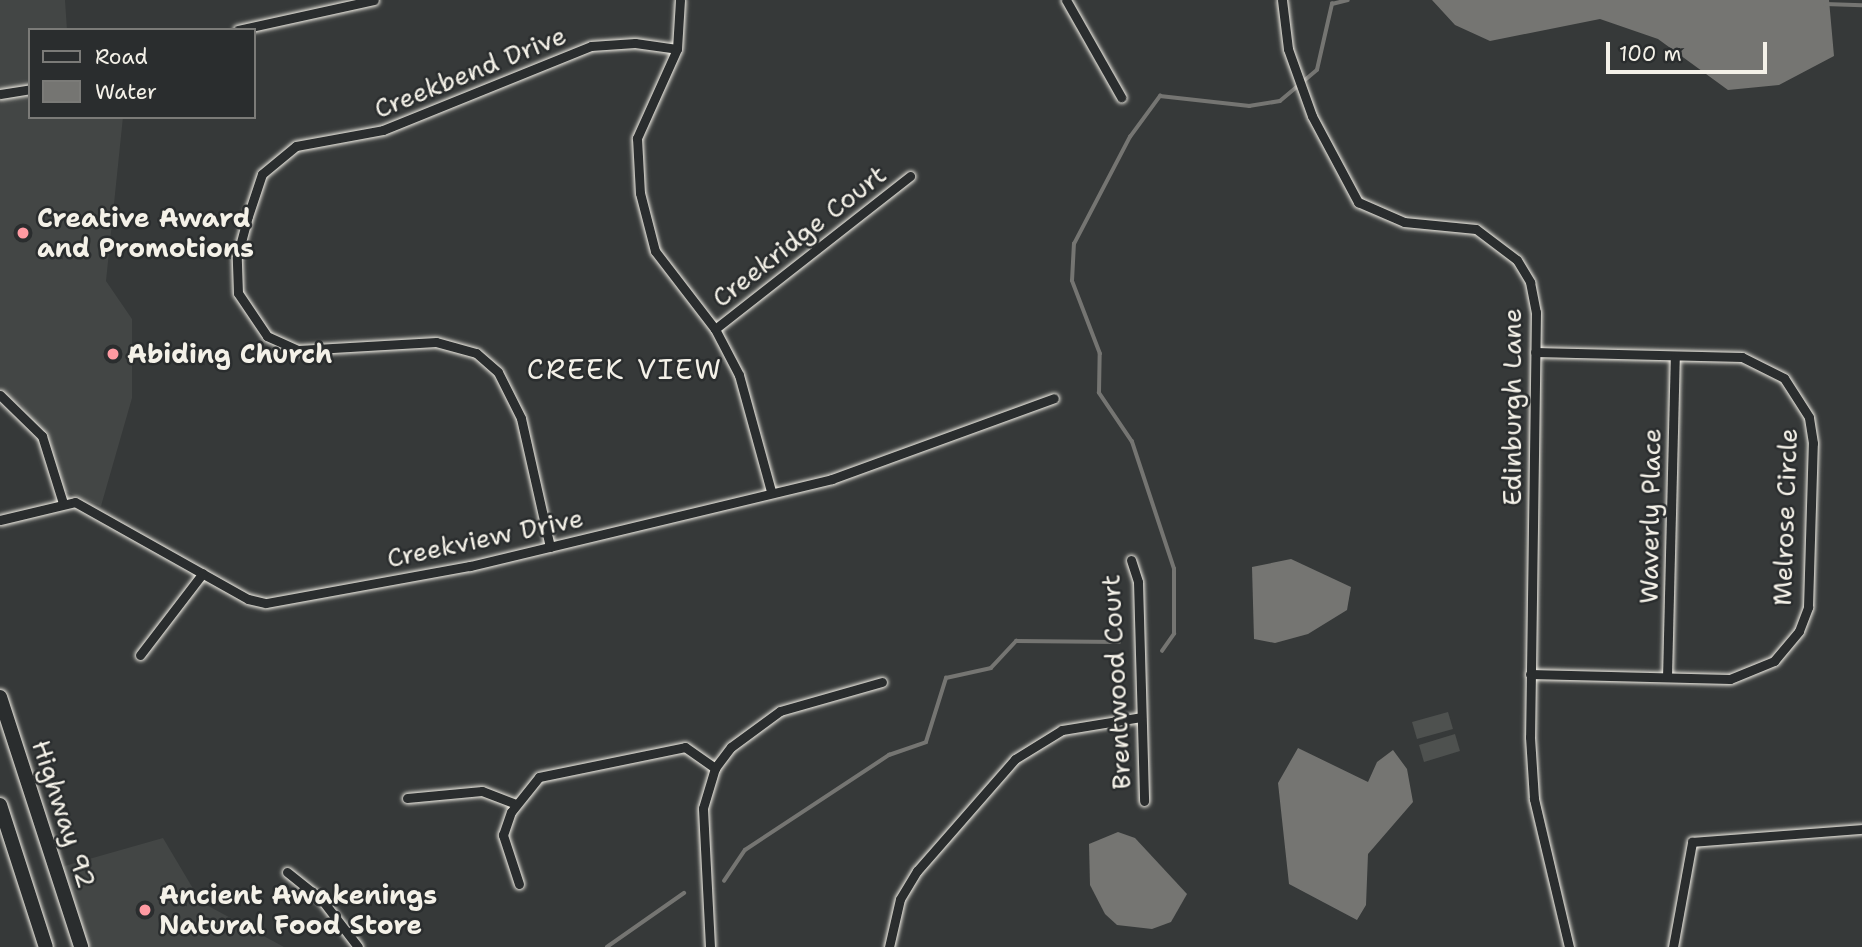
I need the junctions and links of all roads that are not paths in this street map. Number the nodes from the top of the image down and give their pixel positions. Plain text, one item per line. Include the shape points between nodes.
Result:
1 (374, 0) edge
2 (680, 0) edge
3 (1066, 0) edge
4 (1282, 0) edge
5 (247, 28) edge
6 (677, 49) junction
7 (28, 89) edge
8 (0, 94) edge
9 (1121, 97) dead end
10 (910, 176) dead end
11 (715, 329) junction
12 (1535, 352) junction
13 (1675, 356) junction
14 (0, 395) edge
15 (1054, 398) dead end
16 (771, 491) junction
17 (63, 503) junction
18 (0, 520) edge
19 (550, 547) junction
20 (1130, 560) dead end
21 (202, 573) junction
22 (140, 655) dead end
23 (1531, 674) junction
24 (1667, 677) junction
25 (883, 682) dead end
26 (0, 697) edge
27 (1141, 717) junction
28 (715, 768) junction
29 (407, 798) dead end
30 (1144, 801) dead end
31 (516, 804) junction
32 (0, 805) edge
33 (1862, 829) edge
34 (287, 872) dead end
35 (519, 884) dead end
36 (46, 947) edge
37 (81, 947) edge
38 (358, 947) edge
39 (710, 947) edge
40 (889, 947) edge
41 (1569, 947) edge
42 (1673, 947) edge

1 - 5 street
2 - 6 street
3 - 9 street
4 - 12 street, Edinburgh Lane via 1288,49 1312,116 1358,202 1405,222 1476,229 1517,260 1536,312
6 - 11 street via 644,119 635,167 656,251
6 - 19 street, Creekbend Drive via 635,43 590,46 383,130 296,146 262,174 237,257 238,293 267,335 298,350 436,342 476,353 498,372 521,418
7 - 8 street
10 - 11 street, Creekridge Court
11 - 16 street via 739,375
12 - 13 street, Melrose Circle
12 - 23 street, Edinburgh Lane
13 - 24 street, Waverly Place
13 - 24 street, Melrose Circle via 1742,357 1784,378 1809,417 1813,443 1808,607 1800,631 1759,671 1730,679
14 - 17 street via 43,436
15 - 16 street, Creekview Drive via 860,471
16 - 19 street, Creekview Drive
17 - 18 street
17 - 21 street, Creekview Drive via 92,507
19 - 21 street, Creekview Drive via 266,603
20 - 27 street, Brentwood Court via 1138,582
21 - 22 street
23 - 24 street, Melrose Circle
23 - 41 street, Edinburgh Lane via 1534,799
25 - 28 street via 780,711 731,747
26 - 37 main road, Highway 92
27 - 30 street, Brentwood Court
27 - 40 street via 1062,730 1015,759 917,871 900,899
28 - 31 street via 685,747 620,757 539,777
28 - 39 street via 703,808
29 - 31 street via 482,792
31 - 35 street via 503,835
32 - 36 main road
33 - 42 street via 1692,842
34 - 38 street via 322,900

